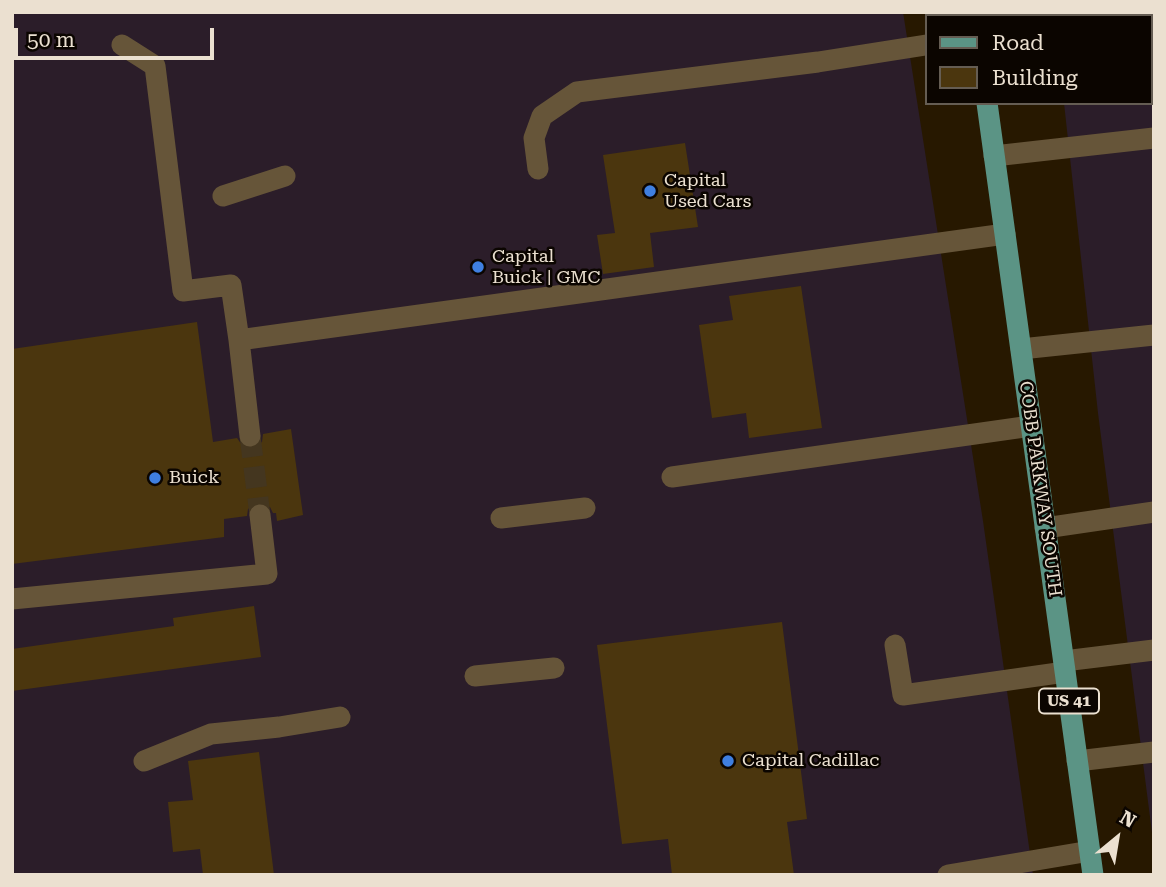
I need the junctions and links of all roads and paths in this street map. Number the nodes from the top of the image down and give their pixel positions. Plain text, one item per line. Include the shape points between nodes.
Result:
1 (122, 45) dead end
2 (925, 46) edge
3 (987, 105) edge
4 (1154, 138) edge
5 (994, 156) junction
6 (538, 169) dead end
7 (285, 176) dead end
8 (223, 196) dead end
9 (1005, 234) junction
10 (1154, 335) edge
11 (239, 340) junction
12 (1021, 349) junction
13 (1031, 426) junction
14 (250, 436) tunnel mouth
15 (672, 477) dead end
16 (585, 508) dead end
17 (1154, 512) edge
18 (260, 515) tunnel mouth
19 (501, 518) dead end
20 (1045, 528) junction
21 (12, 599) edge
22 (895, 645) dead end
23 (1154, 650) edge
24 (1064, 667) junction
25 (554, 668) dead end
26 (475, 676) dead end
27 (340, 716) dead end
28 (1154, 752) edge
29 (144, 761) dead end
30 (1077, 761) junction
31 (1090, 851) junction
32 (948, 875) edge
33 (1093, 875) edge

1 - 11 lane via 155,66 183,291 231,285
2 - 6 lane via 577,92 542,116 534,138
3 - 5 main road, COBB PARKWAY SOUTH / US 41
4 - 5 lane
5 - 9 main road, COBB PARKWAY SOUTH / US 41
7 - 8 lane
9 - 11 lane
9 - 12 main road, COBB PARKWAY SOUTH / US 41
10 - 12 lane
11 - 14 lane
12 - 13 main road, COBB PARKWAY SOUTH / US 41
13 - 15 lane
13 - 20 main road, COBB PARKWAY SOUTH / US 41
16 - 19 lane
17 - 20 lane
18 - 21 lane via 267,573
20 - 24 main road, COBB PARKWAY SOUTH / US 41
22 - 24 lane via 903,695
23 - 24 lane
24 - 30 main road, COBB PARKWAY SOUTH / US 41
25 - 26 lane
27 - 29 lane via 211,734
28 - 30 lane
30 - 31 main road, COBB PARKWAY SOUTH / US 41
31 - 32 lane
31 - 33 main road, COBB PARKWAY SOUTH / US 41

